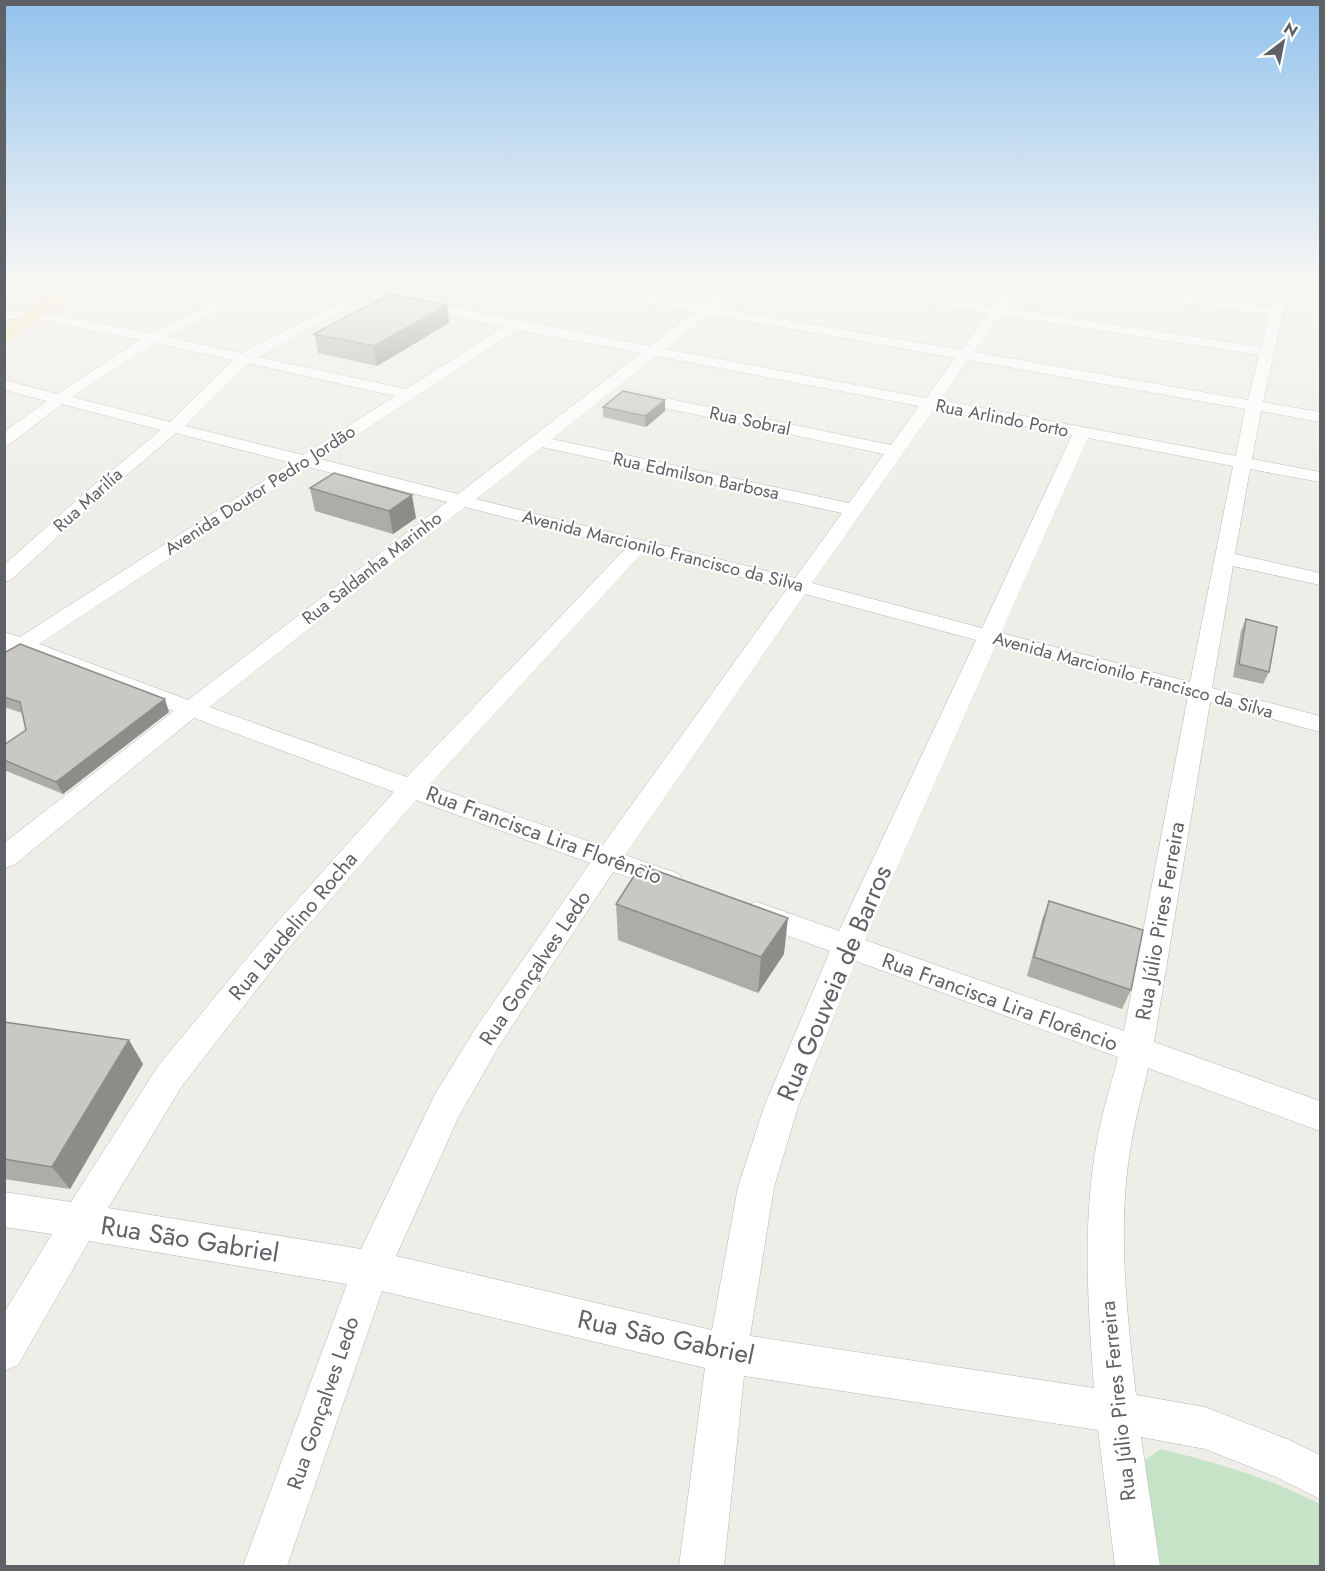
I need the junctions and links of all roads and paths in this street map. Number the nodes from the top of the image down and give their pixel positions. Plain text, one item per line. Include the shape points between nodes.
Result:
1 (128, 354) edge
2 (227, 354) edge
3 (251, 354) edge
4 (470, 354) edge
5 (652, 354) edge
6 (673, 354) edge
7 (955, 354) edge
8 (1265, 354) edge
9 (965, 356) junction
10 (244, 358) junction
11 (4, 385) edge
12 (604, 391) junction
13 (408, 394) junction
14 (59, 399) junction
15 (930, 404) junction
16 (1254, 406) junction
17 (1320, 417) edge
18 (174, 427) junction
19 (1081, 434) junction
20 (4, 440) edge
21 (539, 441) junction
22 (895, 451) junction
23 (304, 461) junction
24 (1244, 462) junction
25 (1320, 477) edge
26 (462, 500) junction
27 (853, 510) junction
28 (639, 545) junction
29 (1224, 558) junction
30 (4, 576) edge
31 (1320, 579) edge
32 (800, 586) junction
33 (989, 636) junction
34 (11, 646) edge
35 (1201, 694) junction
36 (191, 709) junction
37 (1320, 724) edge
38 (413, 787) junction
39 (4, 858) edge
40 (608, 858) junction
41 (694, 890) edge
42 (738, 906) edge
43 (846, 946) junction
44 (1136, 1051) junction
45 (1320, 1116) edge
46 (4, 1209) edge
47 (80, 1221) junction
48 (371, 1269) junction
49 (4, 1351) edge
50 (727, 1353) junction
51 (1117, 1412) junction
52 (1320, 1479) edge
53 (265, 1566) edge
54 (701, 1566) edge
55 (1137, 1566) edge

1 - 14 street
2 - 10 street
3 - 10 street, Rua Marilía
4 - 13 street, Avenida Doutor Pedro Jordão
5 - 12 street, Rua Saldanha Marinho
6 - 15 street, Rua Arlindo Porto
7 - 9 street
8 - 16 street, Rua Júlio Pires Ferreira
9 - 15 street, Rua Gonçalves Ledo
9 - 16 street
10 - 13 street
10 - 18 street, Rua Marilía
11 - 14 street, Avenida Marcionilo Francisco da Silva
12 - 21 street, Rua Saldanha Marinho
12 - 22 street, Rua Sobral
13 - 23 street, Avenida Doutor Pedro Jordão
14 - 18 street, Avenida Marcionilo Francisco da Silva
14 - 20 street
15 - 19 street, Rua Arlindo Porto
15 - 22 street, Rua Gonçalves Ledo
16 - 17 street
16 - 24 street, Rua Júlio Pires Ferreira
18 - 23 street, Avenida Marcionilo Francisco da Silva
18 - 30 street, Rua Marilía
19 - 24 street, Rua Arlindo Porto
19 - 33 street, Rua Gouveia de Barros
21 - 26 street, Rua Saldanha Marinho
21 - 27 street, Rua Edmilson Barbosa
22 - 27 street, Rua Gonçalves Ledo
23 - 26 street, Avenida Marcionilo Francisco da Silva
23 - 34 street, Avenida Doutor Pedro Jordão
24 - 25 street, Rua Arlindo Porto
24 - 29 street, Rua Júlio Pires Ferreira
26 - 28 street, Avenida Marcionilo Francisco da Silva
26 - 36 street, Rua Saldanha Marinho
27 - 32 street, Rua Gonçalves Ledo
28 - 32 street, Avenida Marcionilo Francisco da Silva
28 - 38 street, Rua Laudelino Rocha
29 - 31 street
29 - 35 street, Rua Júlio Pires Ferreira
32 - 33 street, Avenida Marcionilo Francisco da Silva
32 - 40 street, Rua Gonçalves Ledo
33 - 35 street, Avenida Marcionilo Francisco da Silva
33 - 43 street, Rua Gouveia de Barros
34 - 36 street, Rua Francisca Lira Florêncio
35 - 37 street, Avenida Marcionilo Francisco da Silva
35 - 44 street, Rua Júlio Pires Ferreira
36 - 38 street, Rua Francisca Lira Florêncio
36 - 39 street, Rua Saldanha Marinho
38 - 40 street, Rua Francisca Lira Florêncio
38 - 47 street, Rua Laudelino Rocha via 282,936 170,1076
40 - 41 street, Rua Francisca Lira Florêncio
40 - 48 street, Rua Gonçalves Ledo via 447,1105
42 - 43 street, Rua Francisca Lira Florêncio
43 - 44 street, Rua Francisca Lira Florêncio
43 - 50 street, Rua Gouveia de Barros via 781,1107 756,1187
44 - 45 street, Rua Francisca Lira Florêncio
44 - 51 street, Rua Júlio Pires Ferreira via 1114,1140 1106,1223 1107,1304
46 - 47 street, Rua São Gabriel
47 - 48 street, Rua São Gabriel
47 - 49 street, Rua Laudelino Rocha
48 - 50 street, Rua São Gabriel
48 - 53 street, Rua Gonçalves Ledo
50 - 51 street, Rua São Gabriel
50 - 54 street, Rua Gouveia de Barros
51 - 52 street, Rua São Gabriel via 1205,1428 1289,1461
51 - 55 street, Rua Júlio Pires Ferreira

